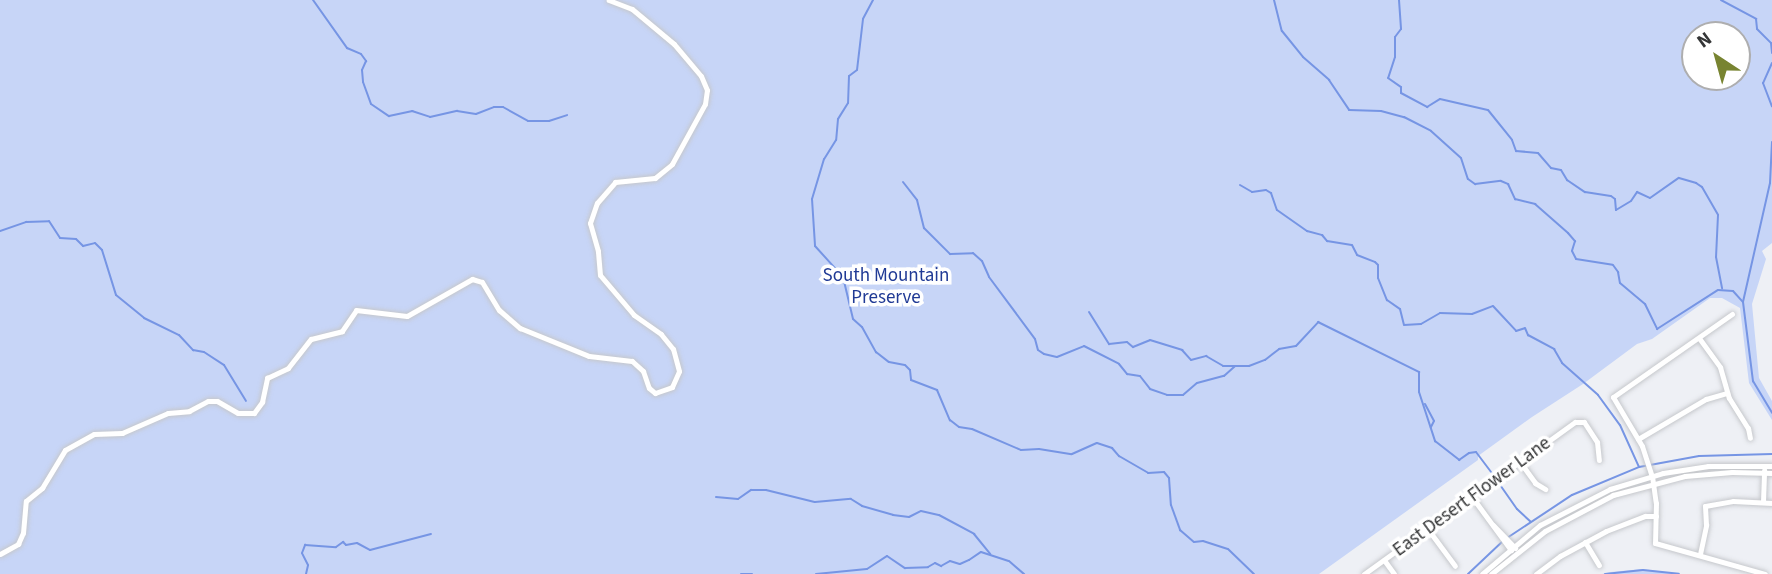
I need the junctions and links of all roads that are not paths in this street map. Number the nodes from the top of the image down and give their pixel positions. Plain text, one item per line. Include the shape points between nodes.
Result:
1 (610, 0) edge
2 (1732, 314) dead end
3 (1699, 338) junction
4 (1727, 393) junction
5 (1751, 438) dead end
6 (1638, 439) junction
7 (1599, 460) dead end
8 (1520, 463) junction
9 (1772, 466) edge
10 (1764, 468) junction
11 (1772, 473) edge
12 (1652, 476) junction
13 (1545, 489) dead end
14 (1472, 497) junction
15 (1763, 502) junction
16 (1772, 503) edge
17 (1656, 516) junction
18 (1427, 528) junction
19 (1585, 542) junction
20 (1511, 547) junction
21 (0, 554) edge
22 (1700, 554) junction
23 (1384, 560) junction
24 (1599, 565) dead end
25 (1455, 566) dead end
26 (1364, 574) edge
27 (1394, 574) edge
28 (1482, 574) edge
29 (1491, 574) edge
30 (1536, 574) edge
31 (1765, 574) edge

1 - 21 street via 632,9 674,44 707,90 705,104 672,164 655,178 615,182 593,209 590,223 601,277 673,349 679,371 672,387 655,393 632,361 589,356 520,328 501,313 482,282 472,279 407,316 356,310 342,331 311,340 288,368 267,378 262,402 254,413 237,413 208,401 122,433 94,434 65,450 42,488 26,501 20,541
2 - 3 street
3 - 4 street via 1720,367
3 - 6 street via 1613,397
4 - 5 street
4 - 6 street via 1706,399
6 - 12 street
7 - 8 street, East Desert Flower Lane via 1597,442 1580,420
8 - 13 street
8 - 14 street, East Desert Flower Lane
9 - 10 street
10 - 11 street
10 - 12 street
10 - 15 street
12 - 17 street
12 - 20 street via 1587,503
14 - 18 street, East Desert Flower Lane
14 - 20 street
15 - 16 street
15 - 22 street via 1705,506
17 - 19 street via 1615,526
17 - 22 street via 1655,543
18 - 23 street, East Desert Flower Lane
18 - 25 street
19 - 24 street
19 - 30 street
20 - 28 street
20 - 29 street
22 - 31 street
23 - 26 street, East Desert Flower Lane
23 - 27 street

